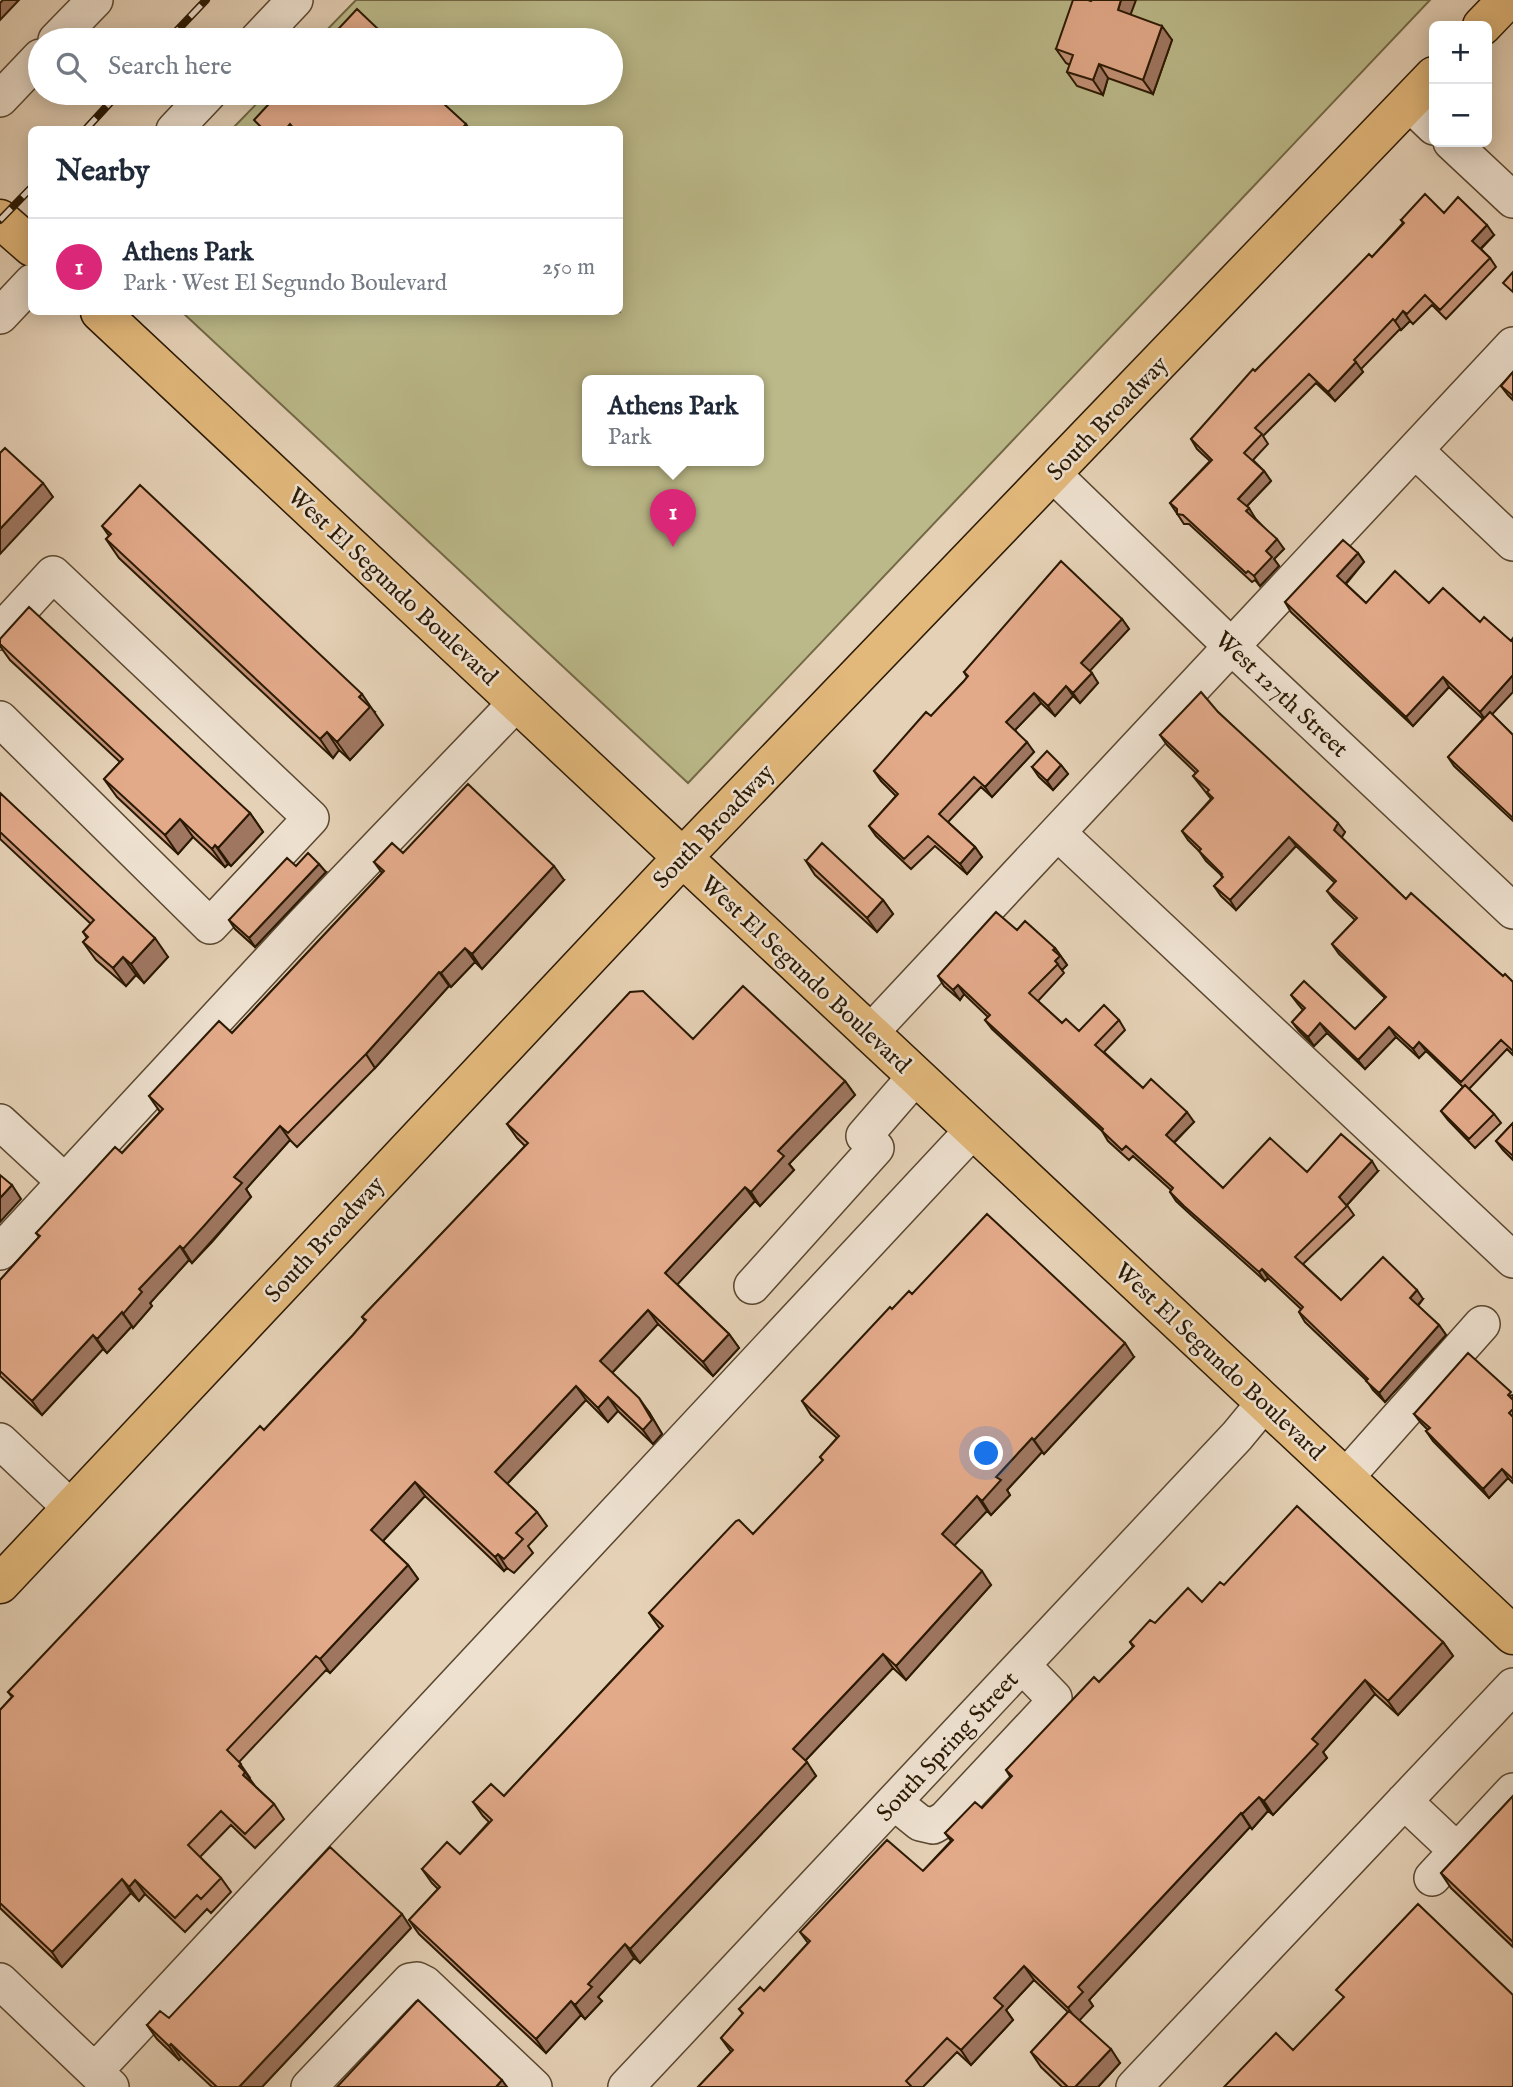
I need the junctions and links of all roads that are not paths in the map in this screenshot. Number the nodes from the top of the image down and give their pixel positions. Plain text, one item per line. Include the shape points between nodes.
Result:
1 (95, 0) edge
2 (295, 0) edge
3 (1507, 0) edge
4 (1487, 21) edge
5 (68, 28) edge
6 (268, 28) edge
7 (28, 70) edge
8 (0, 99) edge
9 (1426, 102) edge
10 (198, 105) edge
11 (178, 126) edge
12 (1456, 147) edge
13 (1513, 200) edge
14 (0, 219) edge
15 (28, 244) edge
16 (28, 286) edge
17 (103, 315) edge
18 (0, 316) edge
19 (1513, 345) edge
20 (1415, 450) junction
21 (1053, 474) junction
22 (1513, 543) edge
23 (0, 632) edge
24 (1231, 646) junction
25 (517, 702) junction
26 (0, 719) edge
27 (1058, 833) junction
28 (682, 858) junction
29 (1513, 911) edge
30 (869, 1034) junction
31 (915, 1077) junction
32 (0, 1122) edge
33 (973, 1130) junction
34 (65, 1182) junction
35 (0, 1252) edge
36 (1513, 1261) edge
37 (752, 1286) dead end
38 (1482, 1324) dead end
39 (1265, 1402) junction
40 (0, 1441) edge
41 (1345, 1478) junction
42 (71, 1508) junction
43 (0, 1584) edge
44 (1513, 1635) edge
45 (1023, 1665) junction
46 (1513, 1686) edge
47 (985, 1705) junction
48 (1020, 1738) junction
49 (933, 1760) junction
50 (1513, 1791) edge
51 (969, 1793) junction
52 (1404, 1801) junction
53 (894, 1802) junction
54 (1457, 1851) junction
55 (1432, 1878) dead end
56 (2, 1989) edge
57 (103, 2079) edge
58 (309, 2087) edge
59 (534, 2087) edge
60 (626, 2087) edge
61 (1134, 2087) edge

1 - 5 street
2 - 6 street
3 - 4 main road
7 - 8 street
9 - 21 main road, South Broadway
10 - 11 street
12 - 13 street
14 - 15 main road
16 - 18 street
17 - 25 main road, West El Segundo Boulevard
19 - 20 street
20 - 22 street
20 - 24 street
21 - 24 street, West 127th Street
21 - 28 main road, South Broadway
23 - 26 street via 53,574 311,818 210,926
24 - 27 street
24 - 29 street, West 127th Street
25 - 28 main road, West El Segundo Boulevard
25 - 34 street
27 - 30 street
27 - 36 street
28 - 30 main road, West El Segundo Boulevard
28 - 42 main road, South Broadway
30 - 31 main road, West El Segundo Boulevard
31 - 33 main road, West El Segundo Boulevard
31 - 37 street via 864,1136 876,1148
32 - 34 street
33 - 39 main road, West El Segundo Boulevard
33 - 57 street
34 - 35 street
38 - 41 street
39 - 41 main road, West El Segundo Boulevard
39 - 45 street, South Spring Street
40 - 42 street
41 - 44 main road, West El Segundo Boulevard
42 - 43 main road, South Broadway
45 - 47 street, South Spring Street
45 - 48 street via 1054,1698
46 - 52 street
47 - 48 street
47 - 49 street, South Spring Street
48 - 51 street
49 - 51 street
49 - 53 street, South Spring Street
50 - 54 street
51 - 53 street via 933,1826 920,1823
52 - 54 street
52 - 61 street
53 - 60 street, South Spring Street
54 - 55 street
56 - 57 street
58 - 59 street via 410,1981 417,1980

